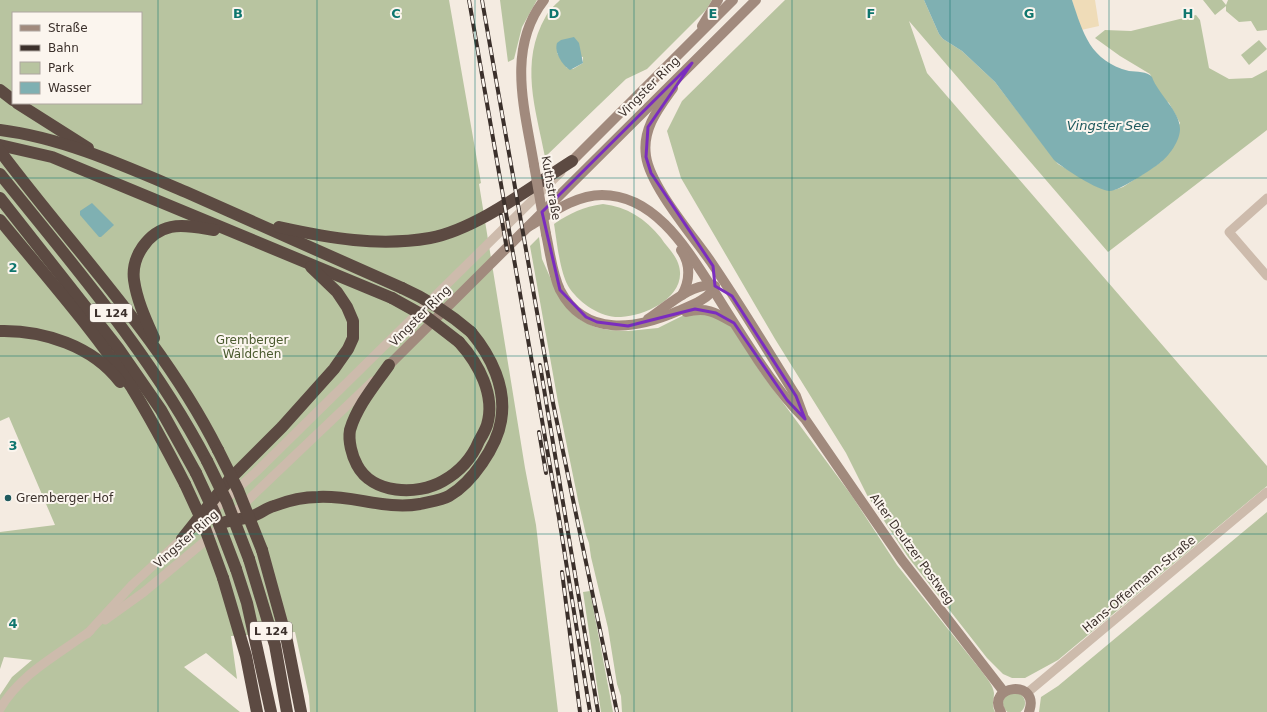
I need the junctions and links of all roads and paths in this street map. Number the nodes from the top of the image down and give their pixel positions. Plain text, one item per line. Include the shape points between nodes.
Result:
1 (544, 0) edge
2 (718, 0) edge
3 (733, 0) edge
4 (756, 0) edge
5 (694, 39) junction
6 (692, 63) junction
7 (1, 91) edge
8 (12, 99) edge
9 (19, 104) edge
10 (0, 130) edge
11 (0, 145) edge
12 (3, 156) edge
13 (108, 160) junction
14 (572, 161) junction
15 (0, 174) edge
16 (0, 198) edge
17 (1267, 198) edge
18 (0, 220) edge
19 (254, 222) junction
20 (661, 222) junction
21 (528, 227) junction
22 (235, 234) junction
23 (308, 263) junction
24 (713, 266) junction
25 (1267, 276) edge
26 (713, 287) junction
27 (682, 295) junction
28 (732, 296) junction
29 (663, 318) junction
30 (734, 323) junction
31 (642, 324) junction
32 (0, 331) edge
33 (161, 354) junction
34 (389, 365) junction
35 (805, 419) junction
36 (161, 436) junction
37 (1267, 492) edge
38 (225, 522) junction
39 (182, 538) junction
40 (86, 634) junction
41 (1004, 692) junction
42 (1027, 693) junction
43 (271, 707) edge
44 (287, 708) edge
45 (0, 709) edge
46 (257, 712) edge
47 (301, 712) edge
48 (1001, 712) edge
49 (1029, 712) edge

1 - 31 main road, Kuthstraße, bridge via 526,33 521,60 521,88 554,275 560,290 576,310 597,322 612,326
2 - 5 main road
3 - 5 main road, Vingster Ring
4 - 6 main road, Vingster Ring
5 - 14 main road, Vingster Ring
6 - 21 main road, Vingster Ring
6 - 24 main road, Alter Deutzer Postweg via 648,127 646,157 662,193
7 - 8 highway
9 - 13 highway
10 - 13 highway via 45,139
11 - 22 highway via 52,157
12 - 33 highway
13 - 19 highway
14 - 19 highway via 466,225 431,237 378,243 349,241
14 - 39 street, Vingster Ring via 256,472
15 - 44 highway, L 124, bridge via 140,353 175,405 207,461 227,502 249,559 275,645
16 - 43 highway, L 124, bridge via 118,348 160,410 196,473 215,514 247,603
17 - 25 street via 1229,232
18 - 36 highway via 107,353
19 - 38 highway, bridge via 420,296 455,318 482,345 497,376 501,396 501,420 484,462 449,496 398,507 318,497 273,506 253,516
20 - 21 main road via 636,203 620,197 601,195 570,202
20 - 26 main road, Alter Deutzer Postweg via 681,242
20 - 27 main road via 686,258 687,282
21 - 34 main road, Vingster Ring
22 - 23 highway
22 - 33 highway via 193,227 171,227 146,243 135,260 134,280 140,305
23 - 34 highway, bridge via 392,298 428,318 460,342 475,362 485,386 489,405 487,424 475,450 466,462 442,482 414,490 392,490 374,483 360,472 352,456 350,432 356,414
23 - 39 highway via 347,307 353,322 348,349 334,369 282,427 229,480
24 - 26 main road
24 - 28 main road, Alter Deutzer Postweg
26 - 27 main road via 695,289
26 - 28 main road via 720,287
26 - 29 main road, Kuthstraße via 689,306
26 - 30 main road, Alter Deutzer Postweg
27 - 31 main road
28 - 35 main road, Alter Deutzer Postweg via 796,396
29 - 30 main road via 704,309
29 - 31 main road, Kuthstraße
30 - 35 main road, Alter Deutzer Postweg via 787,400
32 - 36 highway via 38,334 81,349 116,377
33 - 47 highway, bridge via 218,450 238,490 262,550 287,641
34 - 38 street, Vingster Ring
35 - 41 main road, Alter Deutzer Postweg via 902,560
36 - 46 highway, bridge via 203,523 223,578 244,649
37 - 42 street, Hans-Offermann-Straße
38 - 40 street, Vingster Ring via 144,592
39 - 40 street, Vingster Ring via 132,585
40 - 45 street, Vingster Ring via 19,683
41 - 42 main road via 1016,688
41 - 48 main road via 998,703
42 - 49 main road via 1031,705

